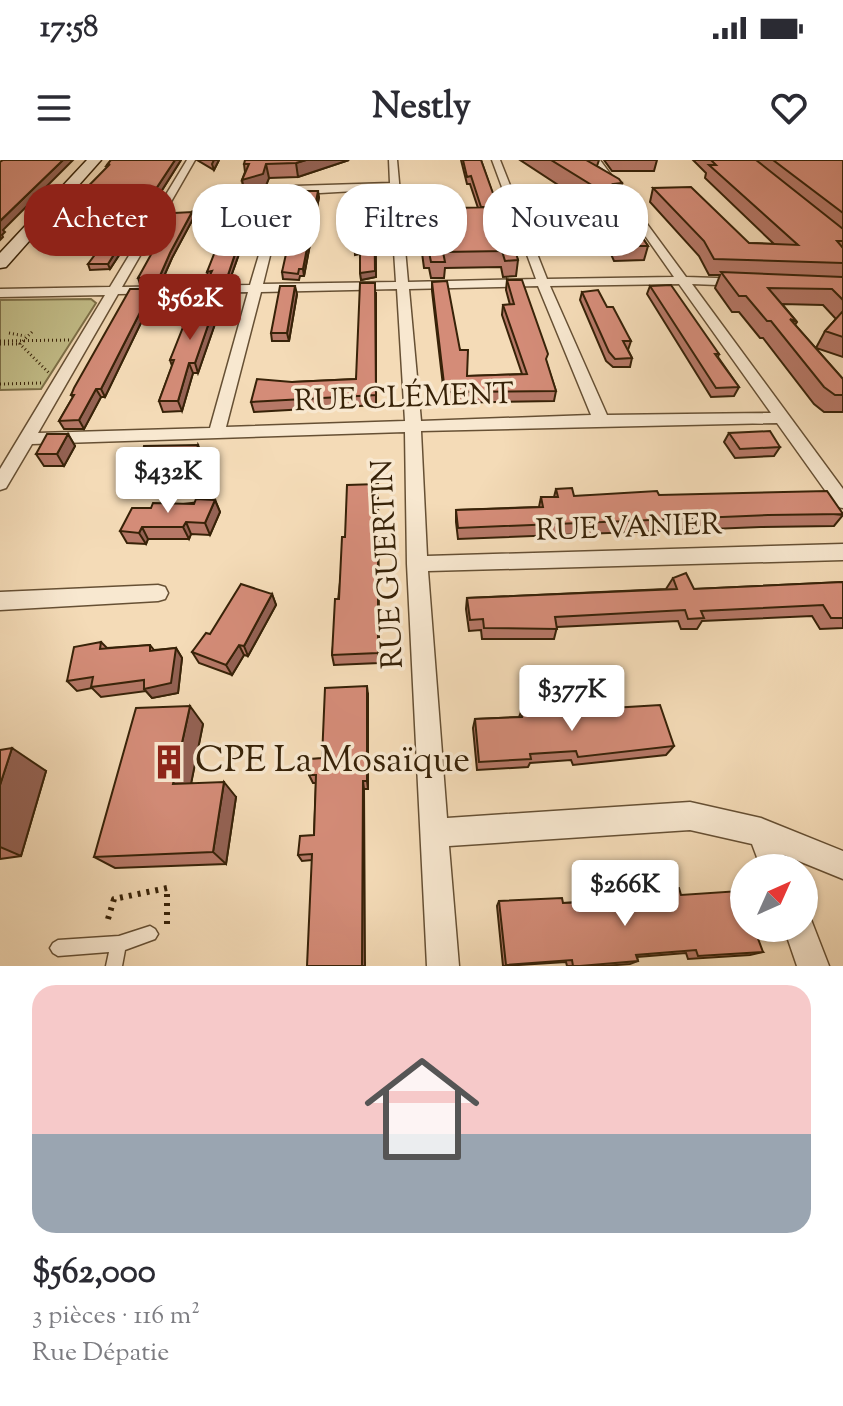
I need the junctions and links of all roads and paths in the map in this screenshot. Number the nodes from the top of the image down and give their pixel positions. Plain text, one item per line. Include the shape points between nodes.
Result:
1 (94, 160) edge
2 (191, 160) edge
3 (393, 160) edge
4 (496, 160) edge
5 (596, 160) edge
6 (394, 184) edge
7 (336, 190) edge
8 (400, 256) edge
9 (0, 263) edge
10 (682, 280) junction
11 (543, 283) junction
12 (764, 283) edge
13 (403, 287) junction
14 (255, 290) junction
15 (0, 293) edge
16 (113, 293) junction
17 (32, 332) dead end
18 (9, 335) dead end
19 (76, 340) dead end
20 (0, 342) edge
21 (17, 342) junction
22 (52, 375) dead end
23 (47, 383) dead end
24 (0, 384) edge
25 (783, 418) junction
26 (601, 420) junction
27 (413, 427) junction
28 (217, 432) junction
29 (27, 439) junction
30 (824, 475) junction
31 (843, 475) edge
32 (0, 484) edge
33 (843, 502) edge
34 (843, 552) edge
35 (417, 564) junction
36 (158, 593) dead end
37 (0, 601) edge
38 (761, 832) junction
39 (434, 833) junction
40 (770, 854) edge
41 (843, 865) edge
42 (108, 919) dead end
43 (150, 934) dead end
44 (167, 938) dead end
45 (804, 942) edge
46 (119, 944) junction
47 (58, 948) dead end
48 (114, 966) edge
49 (443, 966) edge
50 (813, 966) edge

1 - 9 street
2 - 16 street
3 - 6 street, RUE GUERTIN
4 - 11 street
5 - 10 street
7 - 14 street via 281,193
8 - 13 street, RUE GUERTIN
10 - 11 street
10 - 12 street
10 - 25 street
11 - 13 street
11 - 26 street
13 - 14 street
13 - 27 street, RUE GUERTIN
14 - 16 street
14 - 28 street
15 - 16 street
16 - 29 street
17 - 21 path
18 - 21 path
19 - 21 path
20 - 21 path
20 - 21 path
21 - 22 path
23 - 24 path
25 - 26 street, RUE CLÉMENT
25 - 30 street
26 - 27 street, RUE CLÉMENT
27 - 28 street, RUE CLÉMENT
27 - 35 street, RUE GUERTIN
28 - 29 street, RUE CLÉMENT
29 - 32 street
30 - 31 street
30 - 33 street
34 - 35 street, RUE VANIER
35 - 39 street, RUE GUERTIN
36 - 37 street
38 - 39 street via 690,816
38 - 40 street
38 - 41 street
39 - 49 street, RUE GUERTIN
42 - 44 path via 114,899 167,888
43 - 46 lane
45 - 50 street
46 - 47 lane
46 - 48 lane

